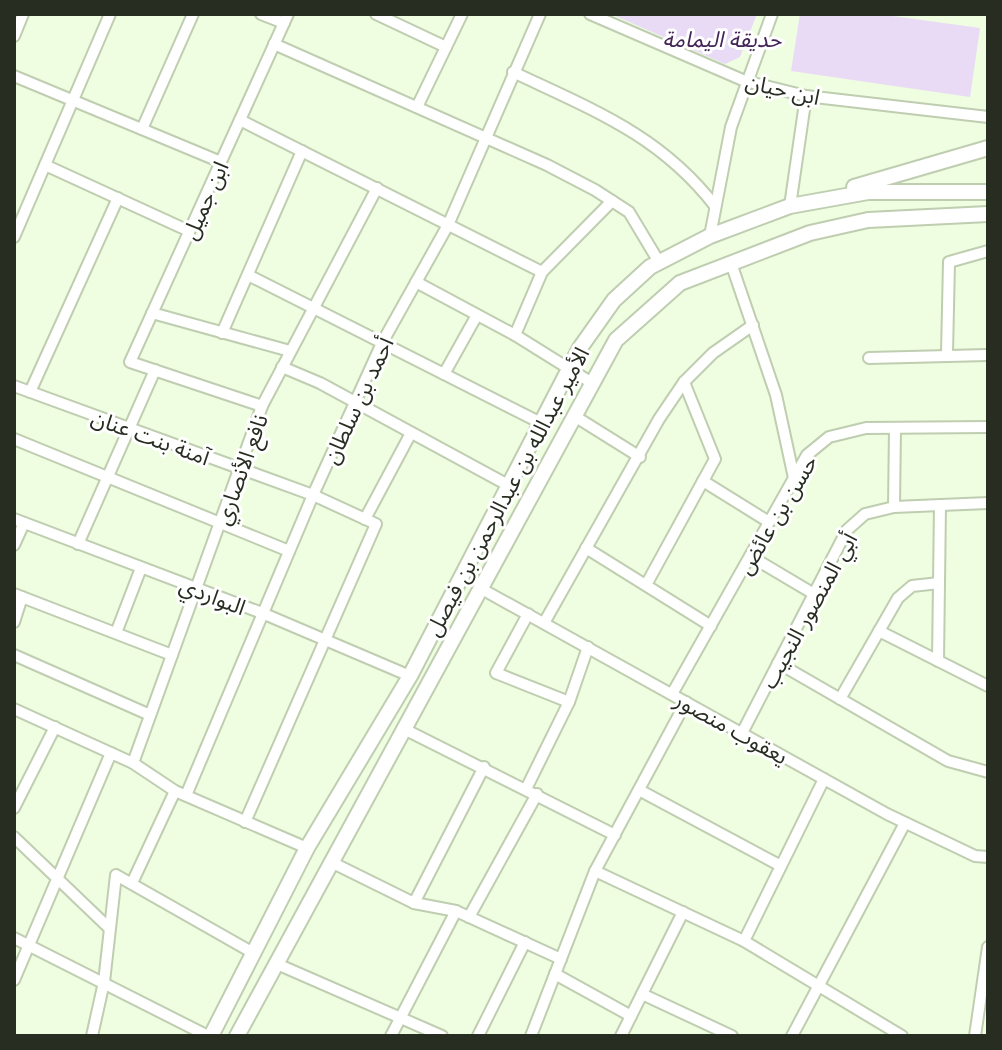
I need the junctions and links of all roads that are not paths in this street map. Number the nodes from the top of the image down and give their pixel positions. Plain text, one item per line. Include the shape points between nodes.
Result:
1 (23, 14) edge
2 (110, 14) edge
3 (193, 14) edge
4 (261, 14) edge
5 (376, 14) edge
6 (462, 14) edge
7 (540, 14) edge
8 (590, 14) edge
9 (772, 14) edge
10 (286, 19) edge
11 (14, 36) edge
12 (274, 44) junction
13 (446, 47) junction
14 (513, 72) junction
15 (14, 76) edge
16 (745, 81) junction
17 (806, 96) junction
18 (73, 100) junction
19 (417, 107) junction
20 (988, 117) edge
21 (240, 120) junction
22 (142, 129) junction
23 (483, 137) junction
24 (988, 148) edge
25 (302, 151) junction
26 (221, 162) junction
27 (45, 165) junction
28 (377, 188) junction
29 (988, 192) edge
30 (118, 198) junction
31 (612, 201) junction
32 (715, 206) junction
33 (790, 206) junction
34 (988, 214) edge
35 (448, 225) junction
36 (189, 231) junction
37 (14, 236) edge
38 (710, 236) junction
39 (988, 251) edge
40 (659, 262) junction
41 (731, 263) junction
42 (542, 272) junction
43 (250, 276) junction
44 (416, 282) junction
45 (312, 307) junction
46 (152, 313) junction
47 (477, 315) junction
48 (753, 325) junction
49 (222, 333) junction
50 (515, 335) junction
51 (382, 343) junction
52 (290, 351) junction
53 (947, 353) junction
54 (988, 355) edge
55 (869, 358) dead end
56 (282, 367) junction
57 (569, 369) junction
58 (155, 370) junction
59 (444, 374) junction
60 (684, 382) junction
61 (592, 383) junction
62 (14, 386) edge
63 (30, 392) junction
64 (356, 403) junction
65 (262, 406) junction
66 (576, 417) junction
67 (539, 422) junction
68 (988, 427) edge
69 (895, 428) junction
70 (131, 429) junction
71 (411, 433) junction
72 (14, 439) edge
73 (640, 457) junction
74 (240, 468) junction
75 (108, 478) junction
76 (794, 478) junction
77 (703, 481) junction
78 (506, 484) junction
79 (313, 495) junction
80 (988, 503) edge
81 (940, 505) junction
82 (894, 507) junction
83 (365, 519) junction
84 (19, 521) edge
85 (769, 522) junction
86 (220, 523) junction
87 (78, 544) junction
88 (14, 545) edge
89 (586, 548) junction
90 (289, 551) junction
91 (750, 556) junction
92 (141, 568) junction
93 (939, 583) junction
94 (646, 585) junction
95 (196, 588) junction
96 (480, 588) junction
97 (814, 594) junction
98 (18, 596) edge
99 (262, 613) junction
100 (528, 614) junction
101 (14, 622) edge
102 (544, 623) junction
103 (711, 626) junction
104 (879, 631) junction
105 (116, 633) junction
106 (325, 642) junction
107 (588, 647) junction
108 (14, 655) edge
109 (172, 655) junction
110 (938, 661) junction
111 (778, 663) junction
112 (410, 676) junction
113 (988, 686) edge
114 (672, 694) junction
115 (840, 699) junction
116 (569, 702) junction
117 (686, 702) junction
118 (14, 709) edge
119 (150, 715) junction
120 (55, 727) junction
121 (406, 730) junction
122 (742, 733) junction
123 (111, 753) junction
124 (133, 763) junction
125 (484, 767) junction
126 (988, 772) edge
127 (824, 779) junction
128 (526, 789) junction
129 (639, 790) junction
130 (175, 791) junction
131 (187, 793) junction
132 (537, 794) junction
133 (14, 808) edge
134 (245, 822) junction
135 (905, 823) junction
136 (615, 835) junction
137 (14, 837) edge
138 (307, 848) junction
139 (988, 857) edge
140 (333, 863) junction
141 (781, 866) junction
142 (595, 871) junction
143 (58, 879) junction
144 (132, 883) junction
145 (414, 903) junction
146 (456, 911) junction
147 (683, 912) junction
148 (469, 917) junction
149 (108, 927) junction
150 (14, 938) edge
151 (744, 941) junction
152 (525, 942) junction
153 (29, 945) junction
154 (988, 947) edge
155 (255, 954) junction
156 (561, 959) junction
157 (277, 964) junction
158 (555, 974) junction
159 (14, 980) edge
160 (104, 982) junction
161 (817, 984) junction
162 (642, 994) junction
163 (631, 1016) junction
164 (401, 1017) junction
165 (708, 1031) edge
166 (534, 1035) edge
167 (92, 1036) edge
168 (209, 1036) edge
169 (237, 1036) edge
170 (391, 1036) edge
171 (442, 1036) edge
172 (478, 1036) edge
173 (621, 1036) edge
174 (732, 1036) edge
175 (792, 1036) edge
176 (902, 1036) edge
177 (975, 1036) edge

1 - 11 street
2 - 18 street
3 - 22 street
4 - 10 street
5 - 13 street
6 - 13 street
7 - 14 street, أحمد بن سلطان
8 - 16 street, ابن حيان
9 - 16 street
10 - 12 street, ابن جميل
12 - 19 street
12 - 21 street, ابن جميل
13 - 19 street
14 - 23 street, أحمد بن سلطان
14 - 32 street via 617,121 664,151
15 - 18 street
16 - 17 street, ابن حيان
16 - 32 street
17 - 20 street, ابن حيان
17 - 33 street
18 - 22 street
18 - 27 street
19 - 23 street
21 - 25 street
21 - 26 street, ابن جميل
22 - 26 street
23 - 31 street
23 - 35 street, أحمد بن سلطان
24 - 33 main road
25 - 28 street
25 - 43 street
26 - 36 street, ابن جميل
27 - 30 street
27 - 37 street
28 - 35 street
28 - 45 street, نافع الأنصاري
29 - 33 main road, الأمير عبدالله بن عبدالرحمن بن فيصل via 868,192
30 - 36 street
30 - 63 street
31 - 40 street via 629,212
31 - 42 street
32 - 38 street
33 - 38 main road, الأمير عبدالله بن عبدالرحمن بن فيصل
34 - 41 main road, الأمير عبدالله بن عبدالرحمن بن فيصل via 841,225
35 - 42 street
35 - 44 street, أحمد بن سلطان
36 - 46 street, ابن جميل
38 - 40 main road, الأمير عبدالله بن عبدالرحمن بن فيصل
39 - 53 street via 949,262
40 - 57 main road, الأمير عبدالله بن عبدالرحمن بن فيصل via 614,300
41 - 48 street
41 - 61 main road, الأمير عبدالله بن عبدالرحمن بن فيصل via 680,283 651,305 616,340
42 - 50 street
43 - 45 street
43 - 49 street
44 - 47 street
44 - 51 street, أحمد بن سلطان
45 - 51 street
45 - 52 street, نافع الأنصاري
46 - 49 street
46 - 58 street, ابن جميل via 130,362
47 - 50 street
47 - 59 street
48 - 60 street
48 - 76 street via 776,395
49 - 52 street
50 - 57 street
51 - 59 street
51 - 64 street, أحمد بن سلطان
52 - 56 street, نافع الأنصاري
53 - 54 street
53 - 55 street
56 - 64 street
56 - 65 street, نافع الأنصاري
57 - 61 street
57 - 67 main road, الأمير عبدالله بن عبدالرحمن بن فيصل
58 - 65 street, ابن جميل
58 - 70 street
59 - 67 street
60 - 73 street
60 - 77 street via 715,459
61 - 66 main road, الأمير عبدالله بن عبدالرحمن بن فيصل
62 - 63 street, آمنة بنت عنان
63 - 70 street, آمنة بنت عنان
64 - 71 street
64 - 79 street, أحمد بن سلطان
65 - 74 street, نافع الأنصاري
66 - 73 street
66 - 96 main road, الأمير عبدالله بن عبدالرحمن بن فيصل
67 - 78 main road, الأمير عبدالله بن عبدالرحمن بن فيصل
68 - 69 street, حسن بن عائض
69 - 76 street, حسن بن عائض via 829,437 807,455
69 - 82 street
70 - 74 street, آمنة بنت عنان
70 - 75 street
71 - 78 street
71 - 83 street
72 - 75 street
73 - 89 street
74 - 79 street, آمنة بنت عنان
74 - 86 street, نافع الأنصاري
75 - 86 street
75 - 87 street
76 - 85 street, حسن بن عائض
77 - 85 street
77 - 94 street
78 - 112 main road, الأمير عبدالله بن عبدالرحمن بن فيصل
79 - 83 street, آمنة بنت عنان
79 - 90 street, أحمد بن سلطان
80 - 81 street, أبي المنصور النجيب
81 - 82 street, أبي المنصور النجيب
81 - 93 street
82 - 97 street, أبي المنصور النجيب via 865,514 847,530
83 - 106 street, آمنة بنت عنان via 376,524
84 - 87 street, البواردي
84 - 88 street
85 - 91 street, حسن بن عائض
86 - 90 street
86 - 95 street, نافع الأنصاري
87 - 92 street, البواردي
89 - 94 street
89 - 102 street
90 - 99 street, أحمد بن سلطان
91 - 97 street
91 - 103 street, حسن بن عائض
92 - 95 street, البواردي
92 - 105 street
93 - 104 street via 912,586 898,598
93 - 110 street
94 - 103 street
95 - 99 street, البواردي
95 - 109 street, نافع الأنصاري
96 - 100 street, يعقوب منصور
96 - 121 main road, الأمير عبدالله بن عبدالرحمن بن فيصل
97 - 111 street, أبي المنصور النجيب
98 - 101 street
98 - 105 street
99 - 106 street, البواردي
99 - 131 street, أحمد بن سلطان
100 - 102 street, يعقوب منصور
100 - 116 street via 496,673
102 - 107 street, يعقوب منصور
103 - 114 street, حسن بن عائض
104 - 110 street
104 - 115 street
105 - 109 street
106 - 112 street, البواردي
106 - 134 street
107 - 114 street, يعقوب منصور
107 - 116 street
108 - 119 street
109 - 119 street, نافع الأنصاري
110 - 113 street
111 - 115 street
111 - 122 street, أبي المنصور النجيب
112 - 138 main road, الأمير عبدالله بن عبدالرحمن بن فيصل
114 - 117 street, يعقوب منصور
115 - 126 street via 948,761
116 - 128 street
117 - 122 street, يعقوب منصور
117 - 129 street
118 - 120 street
119 - 124 street, نافع الأنصاري
120 - 123 street
120 - 133 street
121 - 125 street
121 - 140 main road, الأمير عبدالله بن عبدالرحمن بن فيصل
122 - 127 street, يعقوب منصور
123 - 124 street
123 - 143 street
124 - 130 street
125 - 128 street
125 - 145 street
127 - 135 street, يعقوب منصور
127 - 141 street
128 - 132 street
129 - 136 street
129 - 141 street
130 - 131 street
130 - 144 street
131 - 134 street
132 - 136 street
132 - 148 street
134 - 138 street
135 - 139 street, يعقوب منصور via 975,856
135 - 161 street
136 - 142 street
137 - 143 street
138 - 155 main road, الأمير عبدالله بن عبدالرحمن بن فيصل
140 - 145 street
140 - 157 main road, الأمير عبدالله بن عبدالرحمن بن فيصل
141 - 151 street
142 - 147 street
142 - 156 street
143 - 149 street
143 - 153 street
144 - 149 street via 116,875
144 - 155 street
145 - 146 street
146 - 148 street
146 - 164 street
147 - 151 street
147 - 162 street
148 - 152 street
149 - 160 street
150 - 153 street
151 - 161 street
152 - 156 street
152 - 172 street
153 - 159 street
153 - 160 street
154 - 177 street
155 - 168 main road, الأمير عبدالله بن عبدالرحمن بن فيصل
156 - 158 street
157 - 164 street
157 - 169 main road, الأمير عبدالله بن عبدالرحمن بن فيصل
158 - 163 street
158 - 166 street
160 - 167 street
160 - 168 street
161 - 175 street
161 - 176 street
162 - 163 street
162 - 165 street
163 - 173 street
164 - 170 street
164 - 171 street
165 - 174 street

